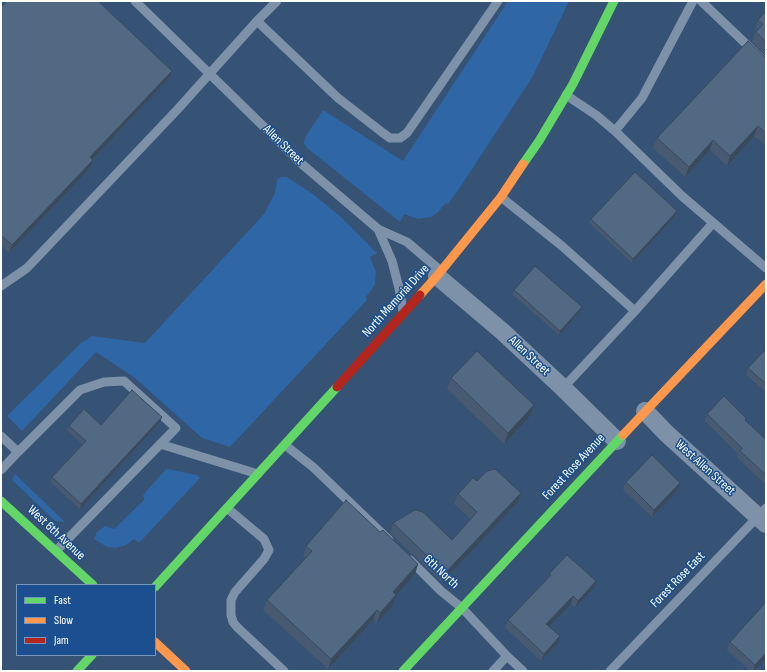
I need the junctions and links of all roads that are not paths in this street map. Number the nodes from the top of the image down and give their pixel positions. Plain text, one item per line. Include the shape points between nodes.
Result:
1 (136, 1) edge
2 (277, 1) edge
3 (498, 1) edge
4 (614, 1) edge
5 (693, 1) edge
6 (701, 1) edge
7 (257, 21) junction
8 (766, 63) edge
9 (209, 74) junction
10 (566, 95) junction
11 (615, 131) junction
12 (501, 197) junction
13 (713, 223) junction
14 (378, 228) junction
15 (766, 268) edge
16 (439, 273) junction
17 (766, 284) edge
18 (1, 286) edge
19 (635, 311) junction
20 (403, 314) junction
21 (563, 388) junction
22 (645, 411) junction
23 (1, 436) edge
24 (616, 441) junction
25 (160, 444) junction
26 (285, 445) junction
27 (18, 452) junction
28 (1, 470) edge
29 (258, 474) junction
30 (1, 501) edge
31 (227, 508) junction
32 (763, 516) edge
33 (55, 551) junction
34 (92, 584) edge
35 (156, 586) edge
36 (462, 608) junction
37 (156, 643) edge
38 (91, 656) edge
39 (507, 656) junction
40 (77, 671) edge
41 (186, 671) edge
42 (284, 671) edge
43 (403, 671) edge
44 (493, 671) edge
45 (523, 671) edge
46 (610, 671) edge

1 - 9 lane, Allen Street
2 - 7 lane
3 - 7 lane via 407,133 400,138 390,138 338,98
4 - 10 main road, North Memorial Drive
5 - 11 lane via 642,98
6 - 8 lane
7 - 9 lane
9 - 14 lane, Allen Street via 304,164
9 - 18 lane via 27,268
10 - 11 lane via 596,114
10 - 12 main road, North Memorial Drive
11 - 13 lane
12 - 16 main road, North Memorial Drive
12 - 19 lane via 562,246
13 - 15 lane
13 - 19 lane
14 - 16 lane, Allen Street via 407,242
14 - 20 lane, Allen Street via 392,261
16 - 20 main road, North Memorial Drive
16 - 21 street, Allen Street
17 - 22 main road, Forest Rose Avenue
19 - 21 lane
20 - 26 main road, North Memorial Drive
21 - 24 street, Allen Street
22 - 24 main road, Forest Rose Avenue
22 - 32 street, West Allen Street via 666,433
23 - 27 lane
24 - 36 main road, Forest Rose Avenue
25 - 27 lane via 176,428 124,381 104,382 80,390
25 - 29 lane
25 - 33 lane
26 - 29 main road, North Memorial Drive
26 - 36 lane, 6th North via 313,467 441,591
27 - 28 lane
29 - 31 main road, North Memorial Drive
30 - 33 main road, West 6th Avenue
31 - 35 main road, North Memorial Drive
31 - 42 lane via 264,539 269,550 264,560 235,592 231,600 233,622
32 - 46 lane, Forest Rose East
33 - 34 main road, West 6th Avenue
36 - 39 lane, 6th North
36 - 43 main road, Forest Rose Avenue
37 - 41 main road
38 - 40 main road
39 - 44 lane
39 - 45 lane, 6th North

